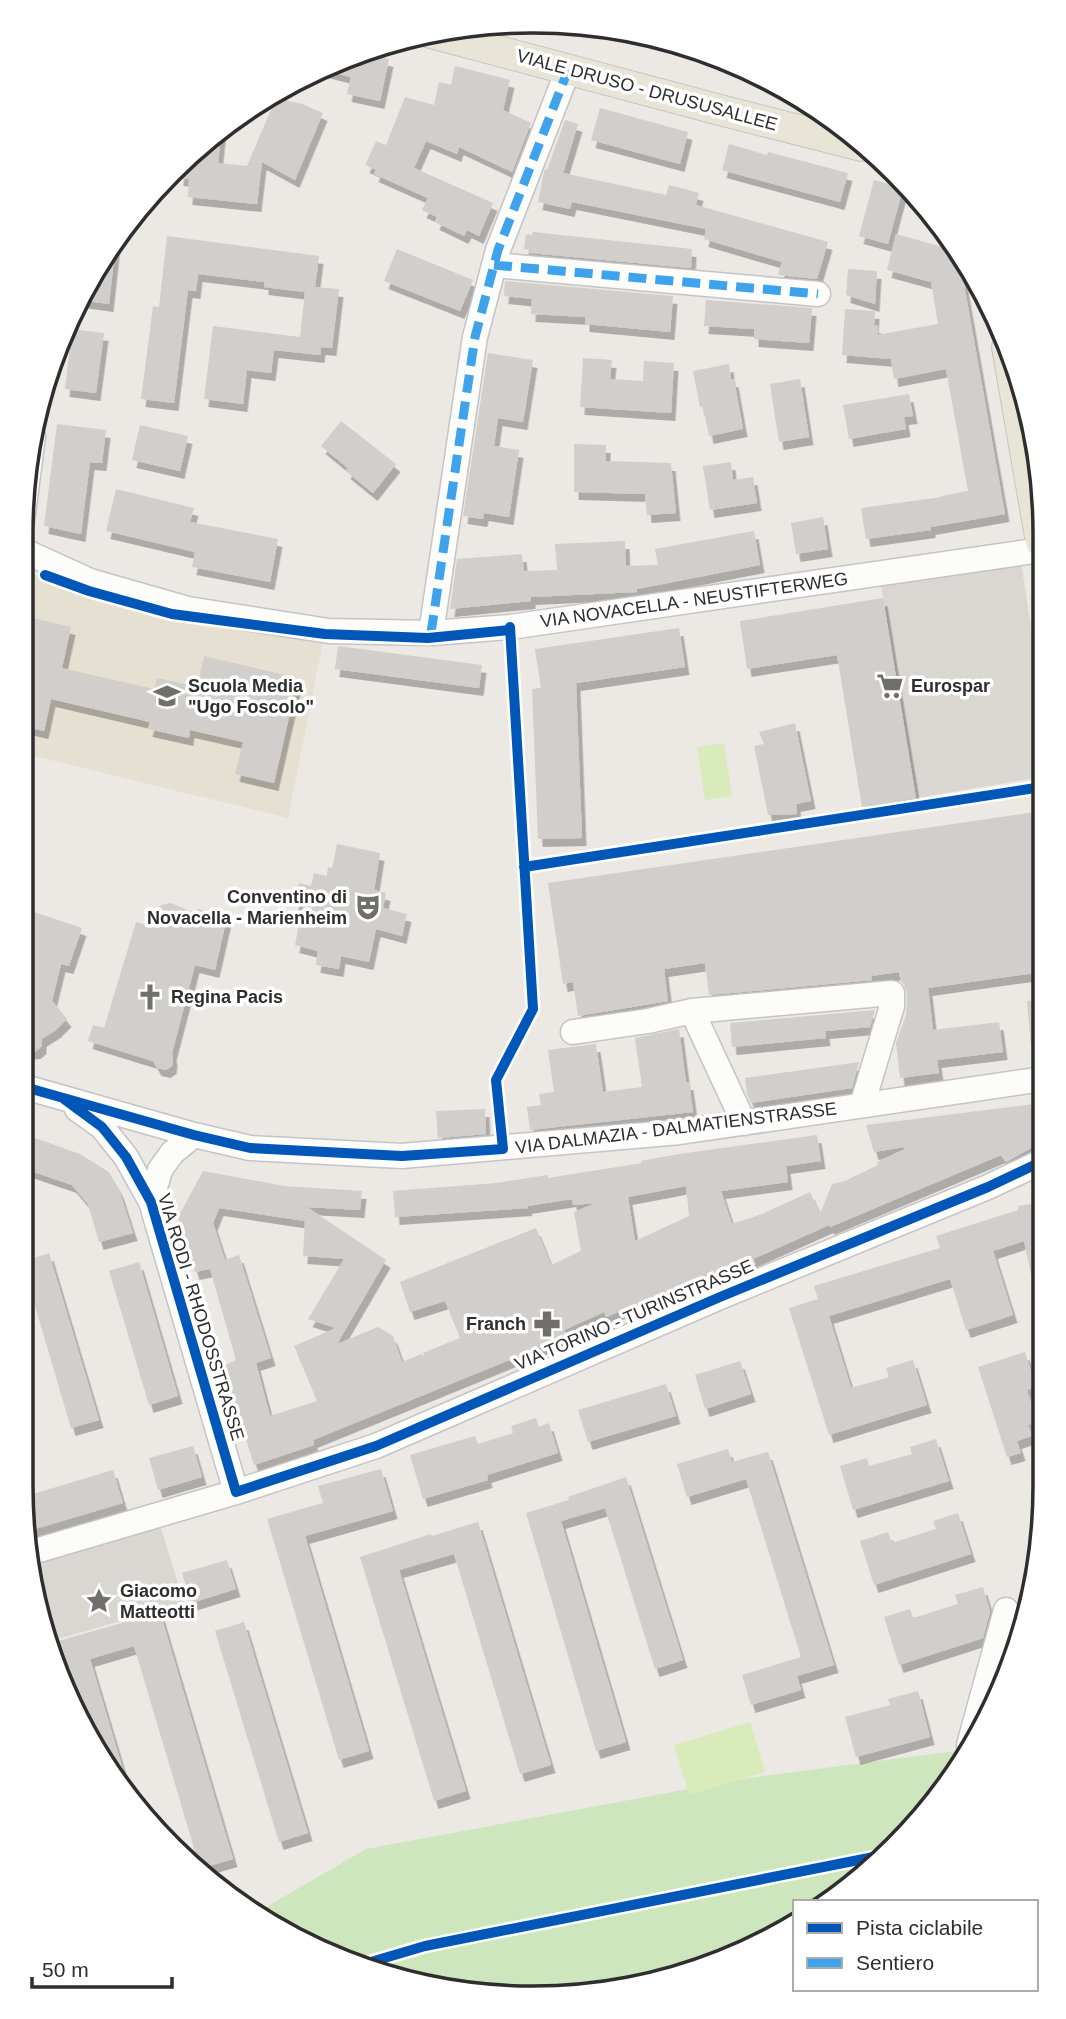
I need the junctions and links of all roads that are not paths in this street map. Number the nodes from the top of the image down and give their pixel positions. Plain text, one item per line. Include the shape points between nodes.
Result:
1 (456, 40) edge
2 (568, 70) junction
3 (821, 126) edge
4 (494, 265) junction
5 (818, 294) dead end
6 (1021, 425) edge
7 (1027, 463) edge
8 (1033, 551) edge
9 (33, 555) edge
10 (431, 633) junction
11 (692, 1010) junction
12 (573, 1032) dead end
13 (1033, 1080) edge
14 (33, 1090) edge
15 (64, 1099) junction
16 (862, 1105) junction
17 (744, 1123) junction
18 (194, 1135) junction
19 (1033, 1166) edge
20 (151, 1202) junction
21 (236, 1492) junction
22 (38, 1550) edge
23 (1006, 1610) dead end
24 (978, 1714) edge

1 - 2 main road, VIALE DRUSO - DRUSUSALLEE
2 - 3 main road, VIALE DRUSO - DRUSUSALLEE
2 - 4 street
4 - 5 street
4 - 10 street via 475,337
6 - 7 main road
8 - 10 street, VIA NOVACELLA - NEUSTIFTERWEG via 510,627
9 - 10 street, VIA NOVACELLA - NEUSTIFTERWEG via 90,580 188,609 329,631
11 - 12 street
11 - 16 street via 892,993
11 - 17 street
13 - 16 street, VIA DALMAZIA - DALMATIENSTRASSE
14 - 15 street, VIA DALMAZIA - DALMATIENSTRASSE
15 - 18 street, VIA DALMAZIA - DALMATIENSTRASSE
15 - 20 street, VIA RODI - RHODOSSTRASSE via 102,1126
16 - 17 street, VIA DALMAZIA - DALMATIENSTRASSE
17 - 18 street, VIA DALMAZIA - DALMATIENSTRASSE via 401,1156 250,1148
18 - 20 street, VIA RODI - RHODOSSTRASSE via 160,1170
19 - 21 street, VIA TORINO - TURINSTRASSE via 376,1446
20 - 21 street, VIA RODI - RHODOSSTRASSE
21 - 22 street, VIA TORINO - TURINSTRASSE
23 - 24 street

